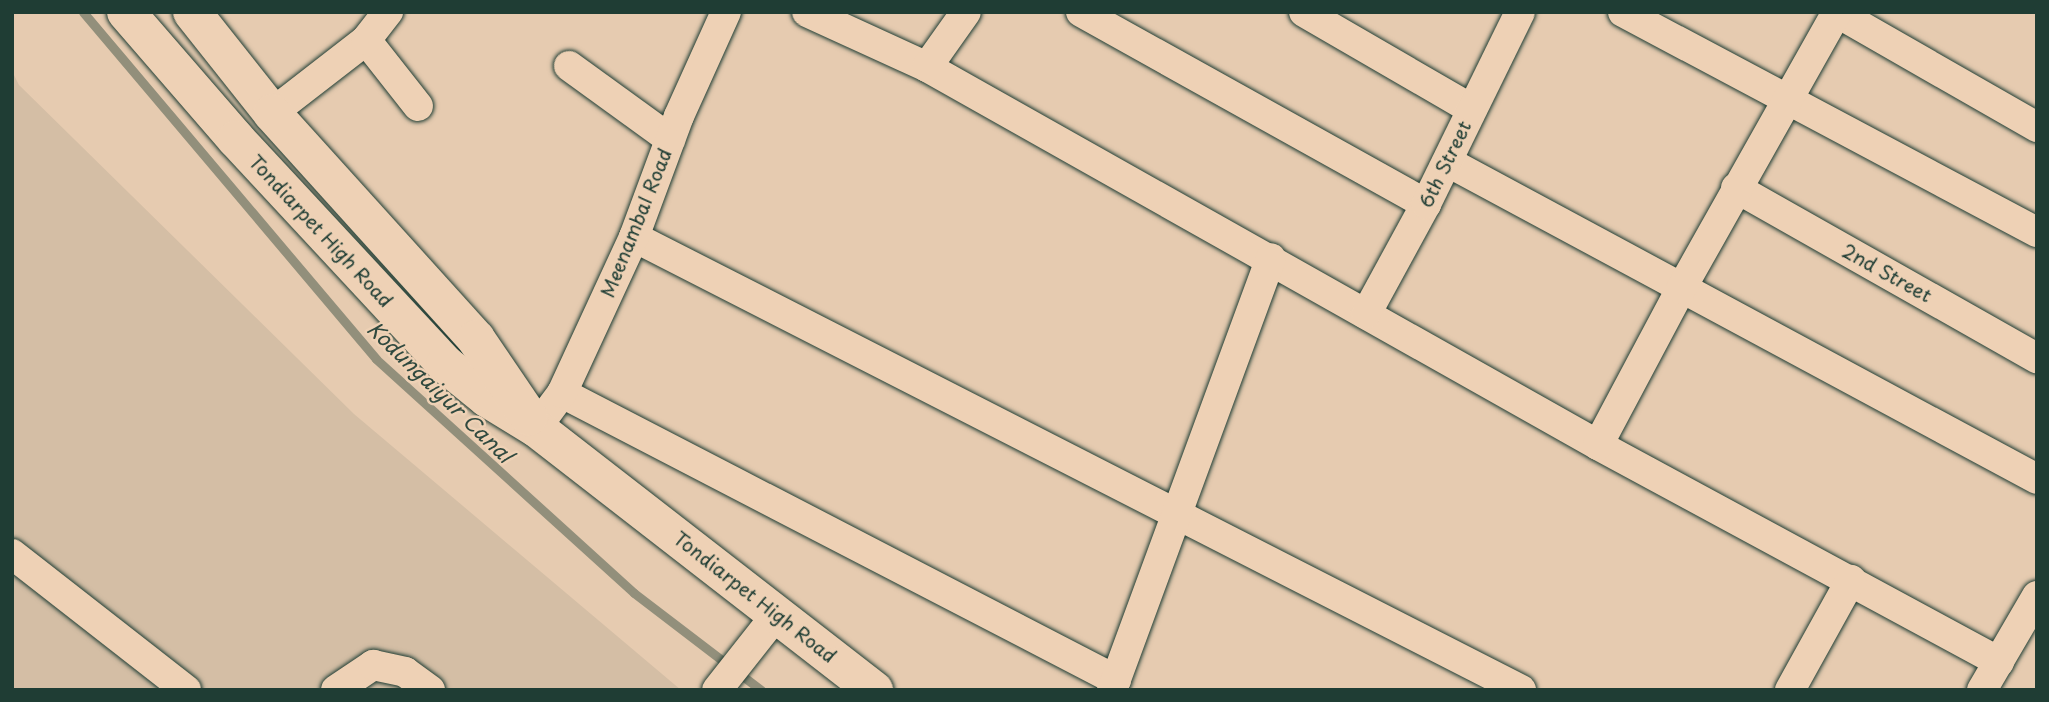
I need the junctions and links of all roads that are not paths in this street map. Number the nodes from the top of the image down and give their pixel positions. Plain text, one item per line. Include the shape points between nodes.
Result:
1 (126, 12) edge
2 (192, 12) edge
3 (388, 12) edge
4 (726, 12) edge
5 (807, 12) edge
6 (966, 12) edge
7 (1081, 12) edge
8 (1304, 12) edge
9 (1623, 12) edge
10 (1837, 12) edge
11 (1519, 13) edge
12 (366, 40) junction
13 (569, 66) dead end
14 (928, 67) junction
15 (1788, 98) junction
16 (418, 106) dead end
17 (1471, 108) junction
18 (272, 113) junction
19 (2037, 127) edge
20 (670, 139) junction
21 (1448, 162) junction
22 (1736, 188) junction
23 (1426, 204) junction
24 (2037, 232) edge
25 (634, 237) junction
26 (1271, 258) junction
27 (1681, 289) junction
28 (1366, 314) junction
29 (2037, 358) edge
30 (562, 393) junction
31 (536, 428) junction
32 (1598, 444) junction
33 (2037, 479) edge
34 (1176, 516) junction
35 (12, 554) edge
36 (1851, 580) junction
37 (2037, 596) edge
38 (777, 614) junction
39 (1999, 662) junction
40 (1114, 685) edge
41 (186, 690) edge
42 (336, 690) edge
43 (430, 690) edge
44 (717, 690) edge
45 (874, 690) edge
46 (1521, 690) edge
47 (1790, 690) edge
48 (1982, 690) edge

1 - 31 main road, Tondiarpet High Road via 236,139 445,365
2 - 18 main road, Tondiarpet High Road
3 - 12 street
4 - 20 street, Meenambal Road
5 - 14 street
6 - 14 street
7 - 23 street
8 - 17 street
9 - 15 street
10 - 15 street
10 - 19 street
11 - 17 street, 6th Street
12 - 16 street
12 - 18 street
13 - 20 street
14 - 26 street
15 - 22 street
15 - 24 street
17 - 21 street, 6th Street
18 - 31 main road, Tondiarpet High Road via 476,340
20 - 25 street, Meenambal Road
21 - 23 street, 6th Street
21 - 27 street
22 - 27 street
22 - 29 street, 2nd Street
23 - 28 street, 6th Street
25 - 30 street, Meenambal Road
25 - 34 street
26 - 28 street
26 - 34 street
27 - 32 street
27 - 33 street
28 - 32 street
30 - 31 street, Meenambal Road
30 - 40 street
31 - 38 main road, Tondiarpet High Road
32 - 36 street
34 - 40 street
34 - 46 street
35 - 41 street
36 - 39 street
36 - 47 street
37 - 39 street
38 - 44 street
38 - 45 main road, Tondiarpet High Road
39 - 48 street
42 - 43 street via 373,665 405,672

